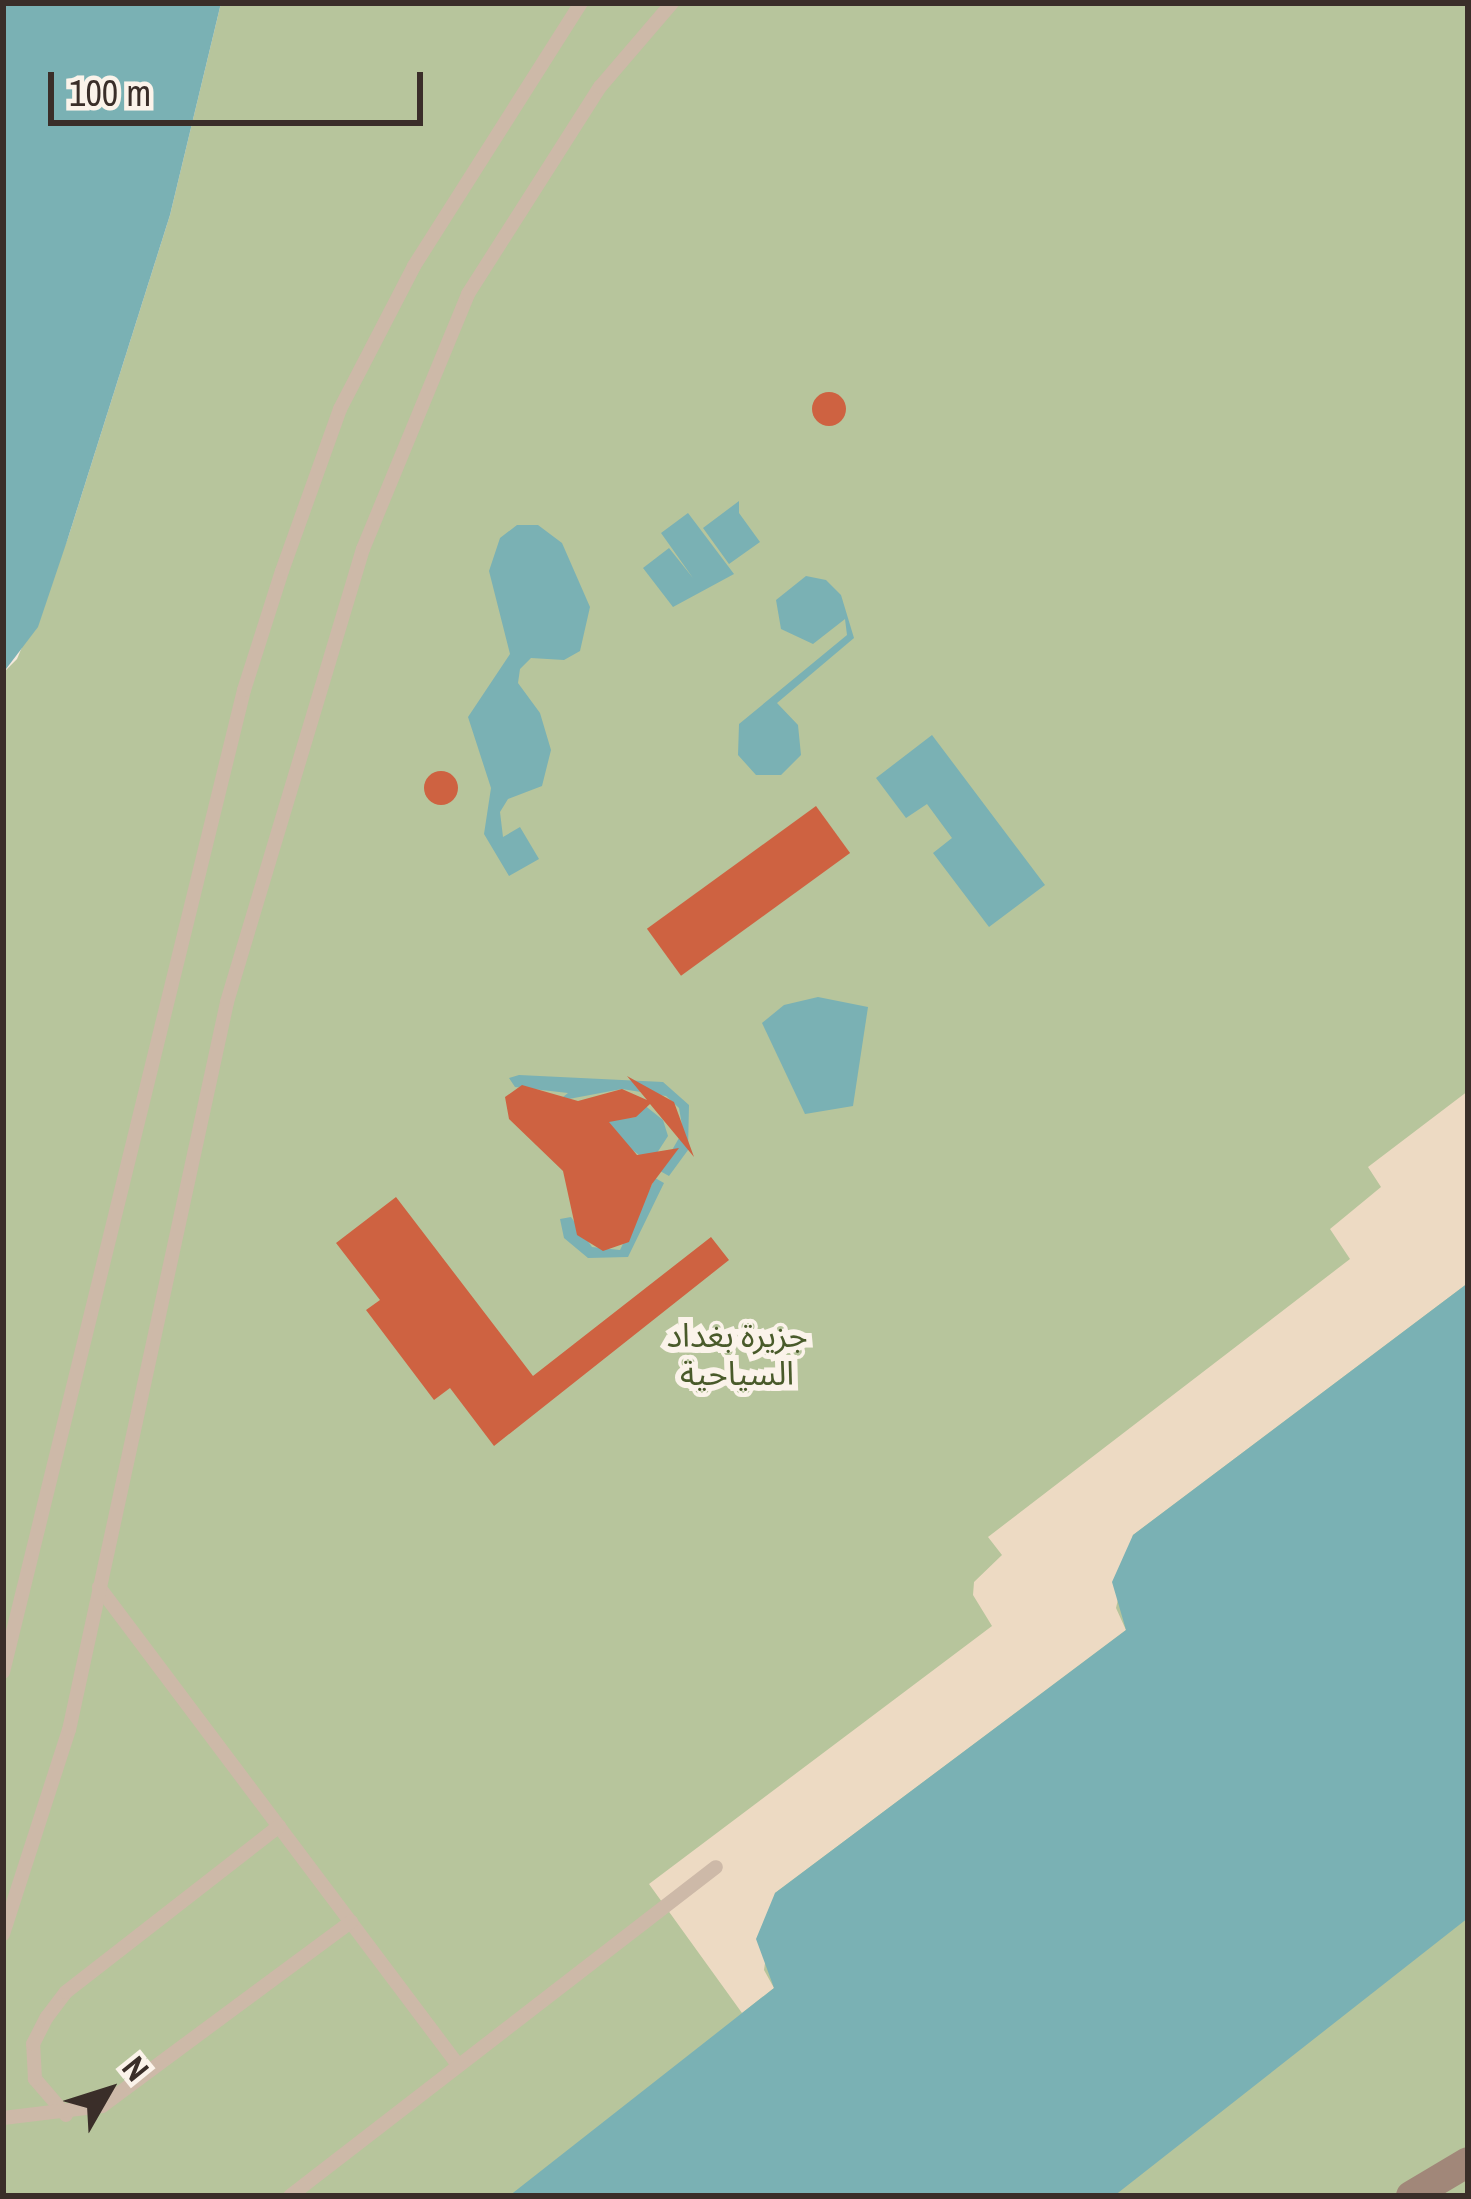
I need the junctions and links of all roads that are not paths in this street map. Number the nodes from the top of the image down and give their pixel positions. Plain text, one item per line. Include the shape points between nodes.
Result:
1 (581, 3) edge
2 (672, 3) edge
3 (99, 1587) junction
4 (3, 1672) edge
5 (278, 1826) junction
6 (716, 1867) dead end
7 (351, 1922) junction
8 (3, 1934) edge
9 (458, 2065) junction
10 (66, 2115) junction
11 (3, 2118) edge
12 (1468, 2162) edge
13 (290, 2196) edge
14 (1411, 2196) edge

1 - 4 lane via 414,266 340,409 282,571 244,691
2 - 3 lane via 600,87 468,294 364,549 227,1002
3 - 5 lane
3 - 8 lane via 69,1730
5 - 7 lane
5 - 10 lane via 66,1992 47,2017 33,2044 35,2079
6 - 9 lane
7 - 9 lane
7 - 10 lane via 102,2106
9 - 13 lane
10 - 11 lane
12 - 14 main road

